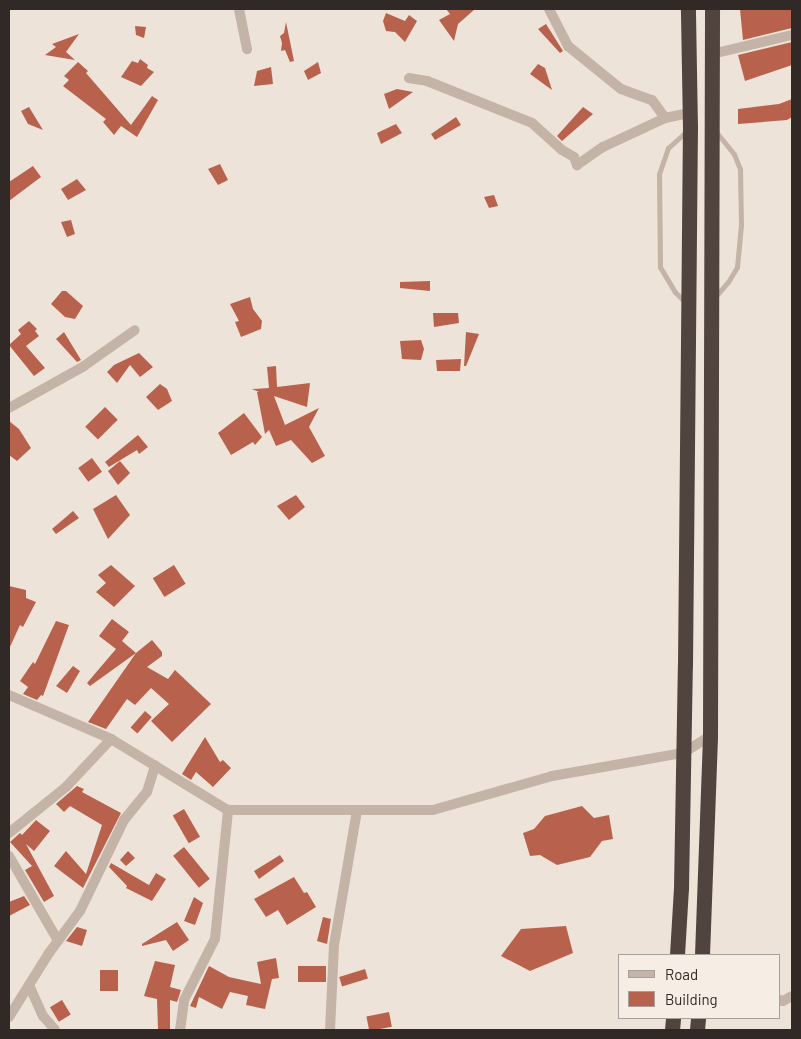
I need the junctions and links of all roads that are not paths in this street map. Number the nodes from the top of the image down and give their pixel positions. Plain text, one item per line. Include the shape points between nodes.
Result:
1 (239, 9) edge
2 (549, 9) edge
3 (688, 9) edge
4 (712, 9) edge
5 (792, 35) edge
6 (247, 49) dead end
7 (712, 54) junction
8 (409, 78) dead end
9 (666, 118) junction
10 (690, 121) junction
11 (711, 127) junction
12 (712, 300) junction
13 (688, 305) junction
14 (136, 330) dead end
15 (9, 408) edge
16 (9, 695) edge
17 (710, 736) junction
18 (111, 738) junction
19 (683, 753) junction
20 (155, 765) junction
21 (228, 810) junction
22 (357, 811) junction
23 (9, 833) edge
24 (9, 856) edge
25 (58, 941) junction
26 (677, 954) edge
27 (702, 954) edge
28 (29, 985) junction
29 (9, 1017) edge
30 (55, 1030) edge
31 (180, 1030) edge
32 (330, 1030) edge

1 - 6 street
2 - 9 street via 568,46 621,89 652,100
3 - 10 highway
4 - 7 highway
5 - 7 street
7 - 11 highway
8 - 9 street via 428,81 532,123 574,157 577,165 603,147
9 - 10 street
10 - 13 highway
10 - 13 lane via 668,148 659,174 660,267 674,292
11 - 12 highway
11 - 12 lane via 734,154 740,169 742,226 737,267
12 - 17 highway
13 - 19 highway
14 - 15 street via 84,366
16 - 18 street
17 - 19 street
17 - 27 highway
18 - 20 street
18 - 23 street via 66,787
19 - 22 street via 552,776 433,810
19 - 26 highway
20 - 21 street
20 - 25 street via 147,792 124,820 80,911
21 - 22 street
21 - 31 street via 215,939 184,1000
22 - 32 street via 334,945
24 - 25 street
25 - 28 street
28 - 29 street
28 - 30 street via 43,1016

